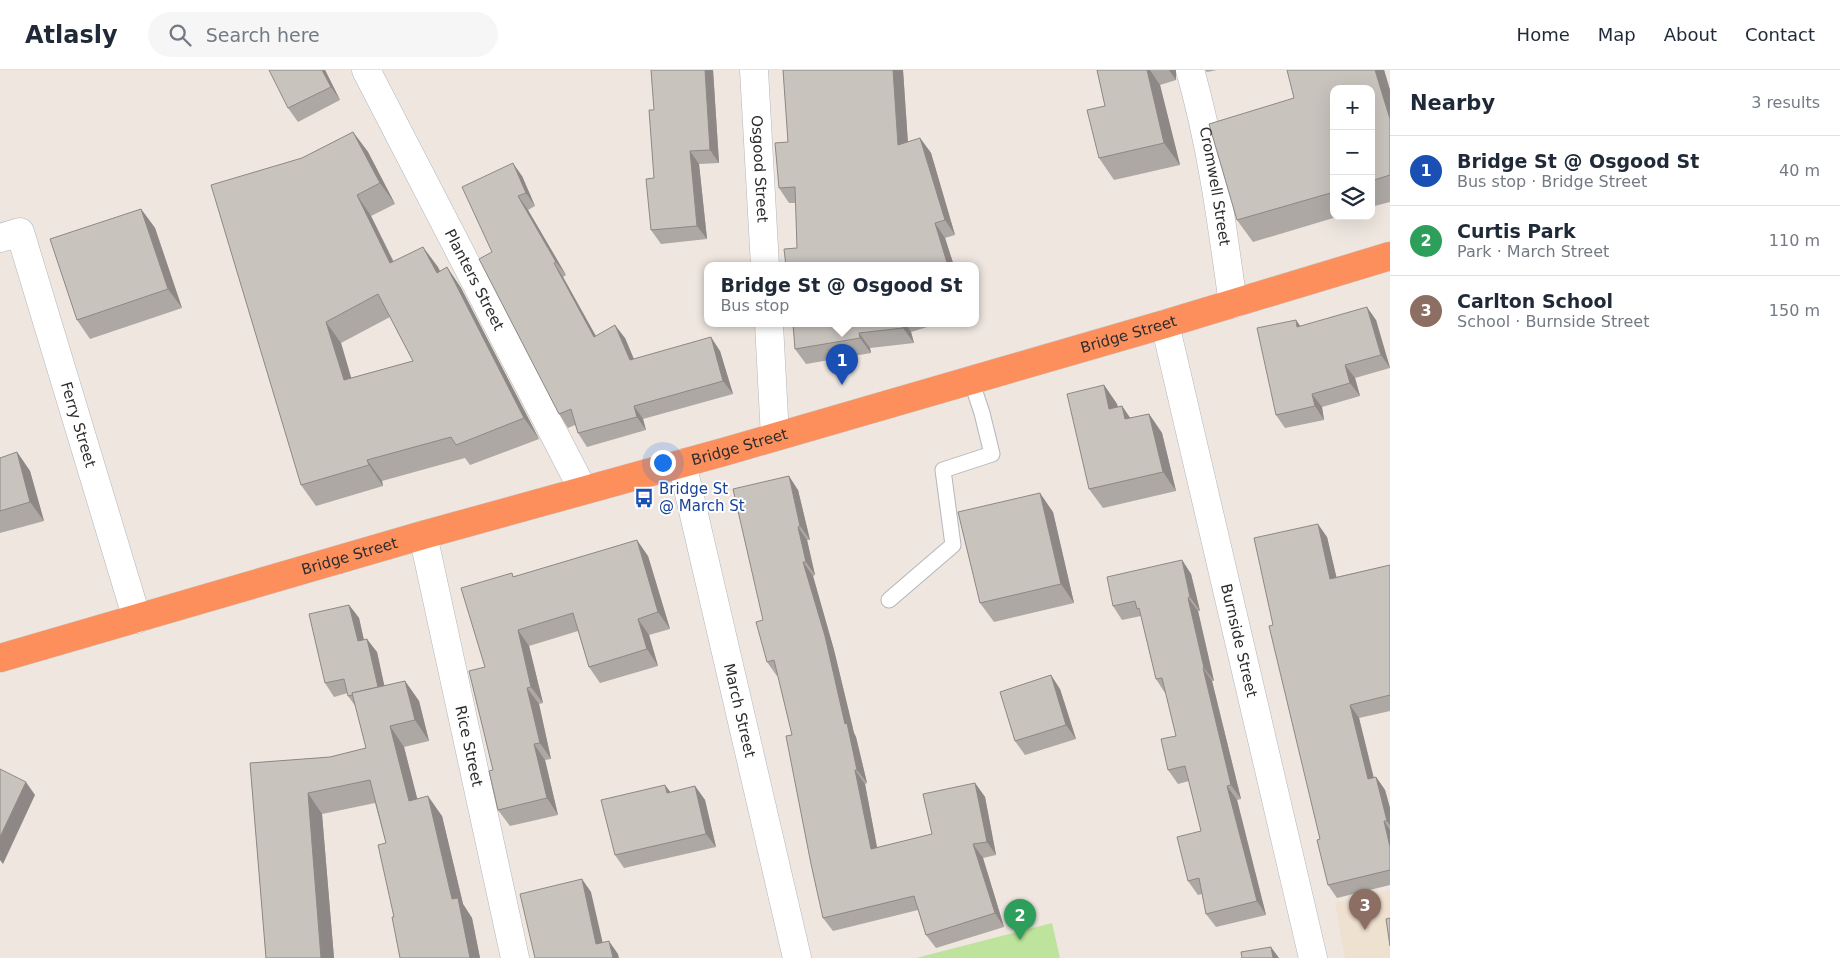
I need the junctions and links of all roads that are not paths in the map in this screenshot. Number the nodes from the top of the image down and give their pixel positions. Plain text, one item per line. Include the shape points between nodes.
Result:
1 (366, 70) edge
2 (754, 70) edge
3 (1190, 70) edge
4 (10, 235) edge
5 (1390, 256) edge
6 (765, 262) edge
7 (1233, 304) junction
8 (1165, 324) junction
9 (769, 327) edge
10 (971, 380) junction
11 (775, 437) junction
12 (682, 463) junction
13 (583, 490) junction
14 (423, 535) junction
15 (888, 600) dead end
16 (137, 618) junction
17 (0, 658) edge
18 (515, 958) edge
19 (796, 958) edge
20 (1313, 958) edge

1 - 13 street, Planters Street
2 - 6 street, Osgood Street
3 - 7 street, Cromwell Street via 1203,114 1215,179
4 - 16 street, Ferry Street
5 - 7 highway, Bridge Street
7 - 8 highway, Bridge Street
8 - 10 highway, Bridge Street
8 - 20 street, Burnside Street
9 - 11 street
10 - 11 highway, Bridge Street
10 - 15 lane via 992,454 943,470 953,545
11 - 12 highway, Bridge Street
12 - 13 highway, Bridge Street
12 - 19 street, March Street
13 - 14 highway, Bridge Street
14 - 16 highway, Bridge Street
14 - 18 street, Rice Street
16 - 17 highway, Bridge Street

